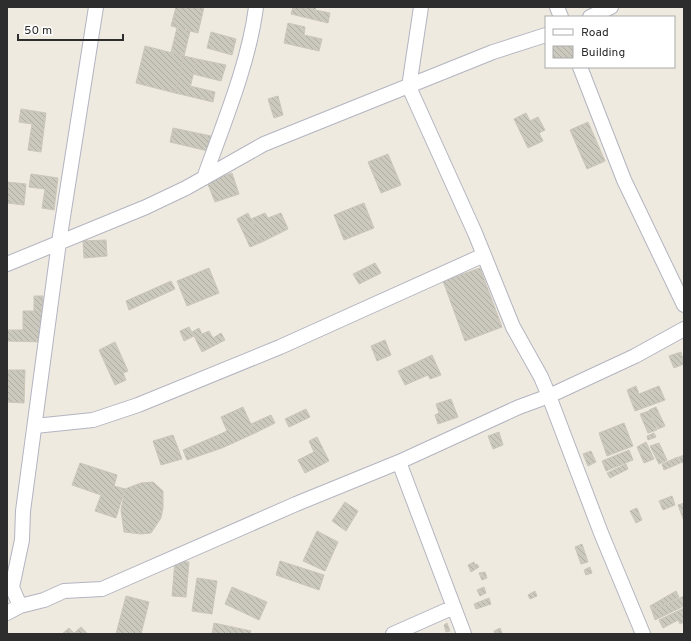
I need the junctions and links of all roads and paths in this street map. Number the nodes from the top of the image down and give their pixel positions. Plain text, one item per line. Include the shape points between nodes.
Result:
1 (96, 7) edge
2 (256, 7) edge
3 (421, 7) edge
4 (611, 7) edge
5 (592, 16) edge
6 (545, 35) edge
7 (580, 68) edge
8 (409, 87) junction
9 (204, 178) junction
10 (59, 242) junction
11 (484, 255) junction
12 (7, 264) edge
13 (684, 305) edge
14 (684, 329) edge
15 (549, 396) junction
16 (35, 426) junction
17 (399, 462) junction
18 (20, 606) junction
19 (454, 607) junction
20 (7, 613) edge
21 (393, 634) edge
22 (464, 634) edge
23 (643, 634) edge

1 - 10 street
2 - 9 street via 242,65
3 - 8 street
4 - 5 street
6 - 8 street via 493,52
7 - 13 street via 624,180
8 - 9 street via 264,144
8 - 11 street
9 - 10 street via 146,207
10 - 12 street
10 - 16 street
11 - 15 street via 513,327
11 - 16 street via 280,347 138,404 93,420
14 - 15 street via 635,356
15 - 17 street
15 - 23 street
16 - 18 street via 23,511 22,540 12,587
17 - 18 street via 102,589 64,592
17 - 19 street
18 - 20 street
19 - 21 street
19 - 22 street

